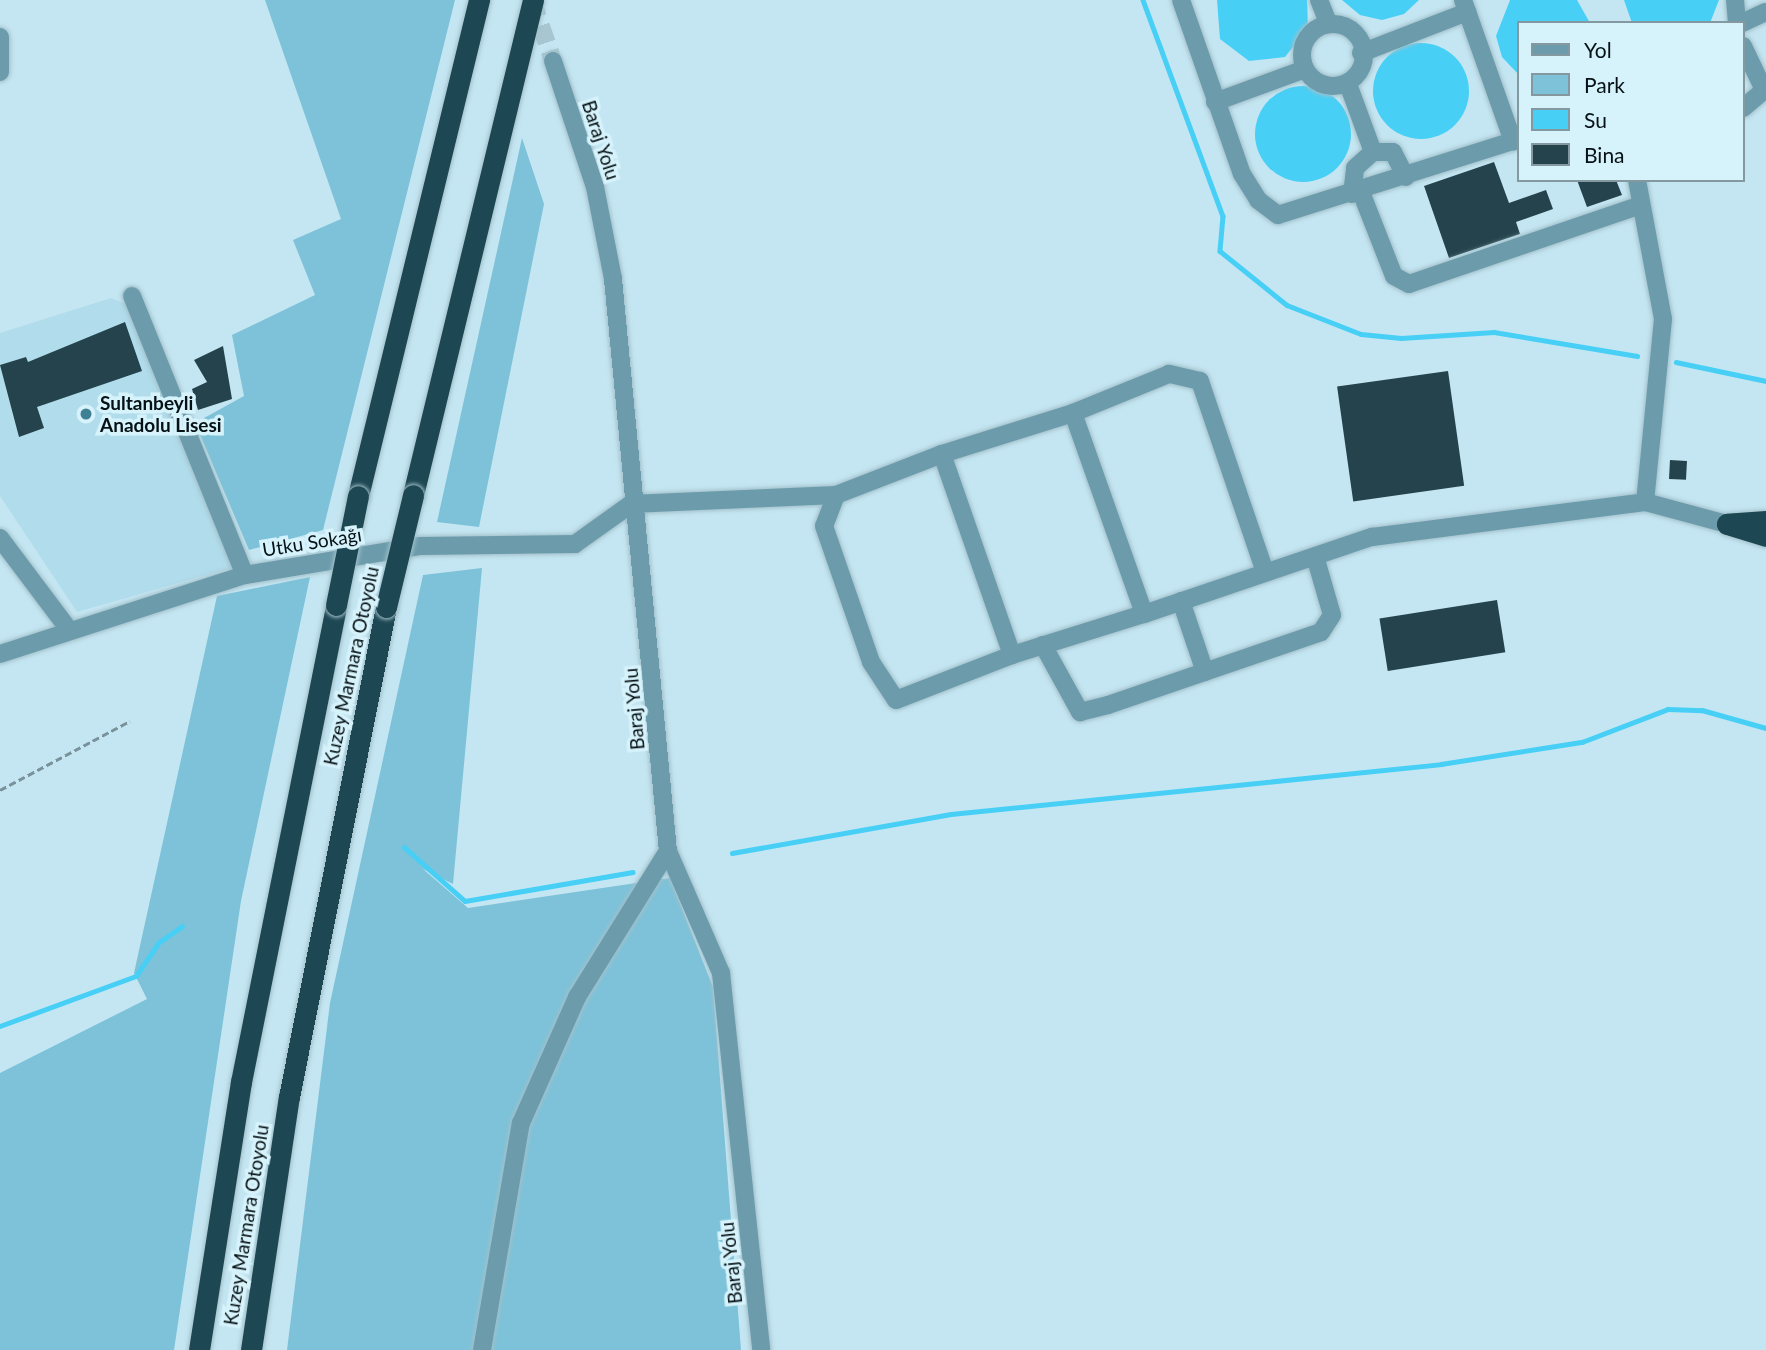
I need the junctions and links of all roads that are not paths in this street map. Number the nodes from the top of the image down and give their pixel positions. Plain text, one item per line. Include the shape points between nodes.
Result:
1 (479, 0) edge
2 (533, 0) edge
3 (1181, 0) edge
4 (1319, 0) edge
5 (1735, 0) edge
6 (1465, 6) edge
7 (1766, 12) edge
8 (1327, 20) junction
9 (1739, 21) edge
10 (1744, 21) edge
11 (2, 38) edge
12 (1745, 50) edge
13 (1361, 53) junction
14 (553, 61) tunnel mouth
15 (1305, 69) junction
16 (0, 72) edge
17 (1348, 84) junction
18 (1765, 89) edge
19 (1215, 102) junction
20 (1745, 106) edge
21 (1516, 140) edge
22 (1373, 152) junction
23 (1406, 177) junction
24 (1637, 182) edge
25 (1357, 193) junction
26 (1641, 205) junction
27 (132, 296) dead end
28 (1073, 413) junction
29 (942, 454) junction
30 (836, 495) junction
31 (1645, 502) junction
32 (631, 504) junction
33 (1766, 521) edge
34 (1727, 524) junction
35 (1766, 537) edge
36 (0, 538) edge
37 (1315, 555) junction
38 (1265, 572) junction
39 (245, 575) junction
40 (1181, 601) junction
41 (1144, 614) junction
42 (69, 630) junction
43 (1043, 645) junction
44 (0, 654) edge
45 (1012, 655) junction
46 (1205, 672) junction
47 (668, 851) junction
48 (199, 1350) edge
49 (251, 1350) edge
50 (482, 1350) edge
51 (761, 1350) edge

1 - 48 highway, Kuzey Marmara Otoyolu, bridge via 358,496 243,1069
2 - 49 highway, Kuzey Marmara Otoyolu, bridge via 386,607 289,1097
3 - 19 street
4 - 8 street
5 - 9 street
6 - 13 street
6 - 21 street
7 - 10 street
8 - 13 street via 1349,27
8 - 15 street via 1306,46
11 - 16 street
12 - 18 street
13 - 17 street via 1362,70
14 - 32 street, Baraj Yolu via 595,187 613,279
15 - 17 street via 1319,83
15 - 19 street
17 - 22 street
18 - 20 street
19 - 25 street via 1242,174 1258,200 1278,215
21 - 23 street
22 - 23 street via 1393,152
22 - 25 street via 1355,168
23 - 25 street
24 - 26 street
25 - 26 street via 1394,276 1409,284
26 - 31 street via 1662,319
27 - 39 street
28 - 29 street
28 - 38 street via 1169,374 1199,382
28 - 41 street
29 - 30 street
29 - 45 street
30 - 32 street
30 - 45 street via 824,526 871,662 896,700
31 - 34 street
31 - 37 street via 1372,537
32 - 39 street, Utku Sokağı via 575,544 421,546
32 - 47 street, Baraj Yolu
33 - 34 highway
34 - 35 highway
36 - 42 street
37 - 38 street
37 - 46 street via 1332,615 1321,632
38 - 40 street
39 - 42 street, Utku Sokağı
40 - 41 street
40 - 46 street
41 - 43 street
42 - 44 street, Utku Sokağı
43 - 45 street
43 - 46 street via 1080,712
47 - 50 street via 577,997 521,1123
47 - 51 street, Baraj Yolu via 721,973

